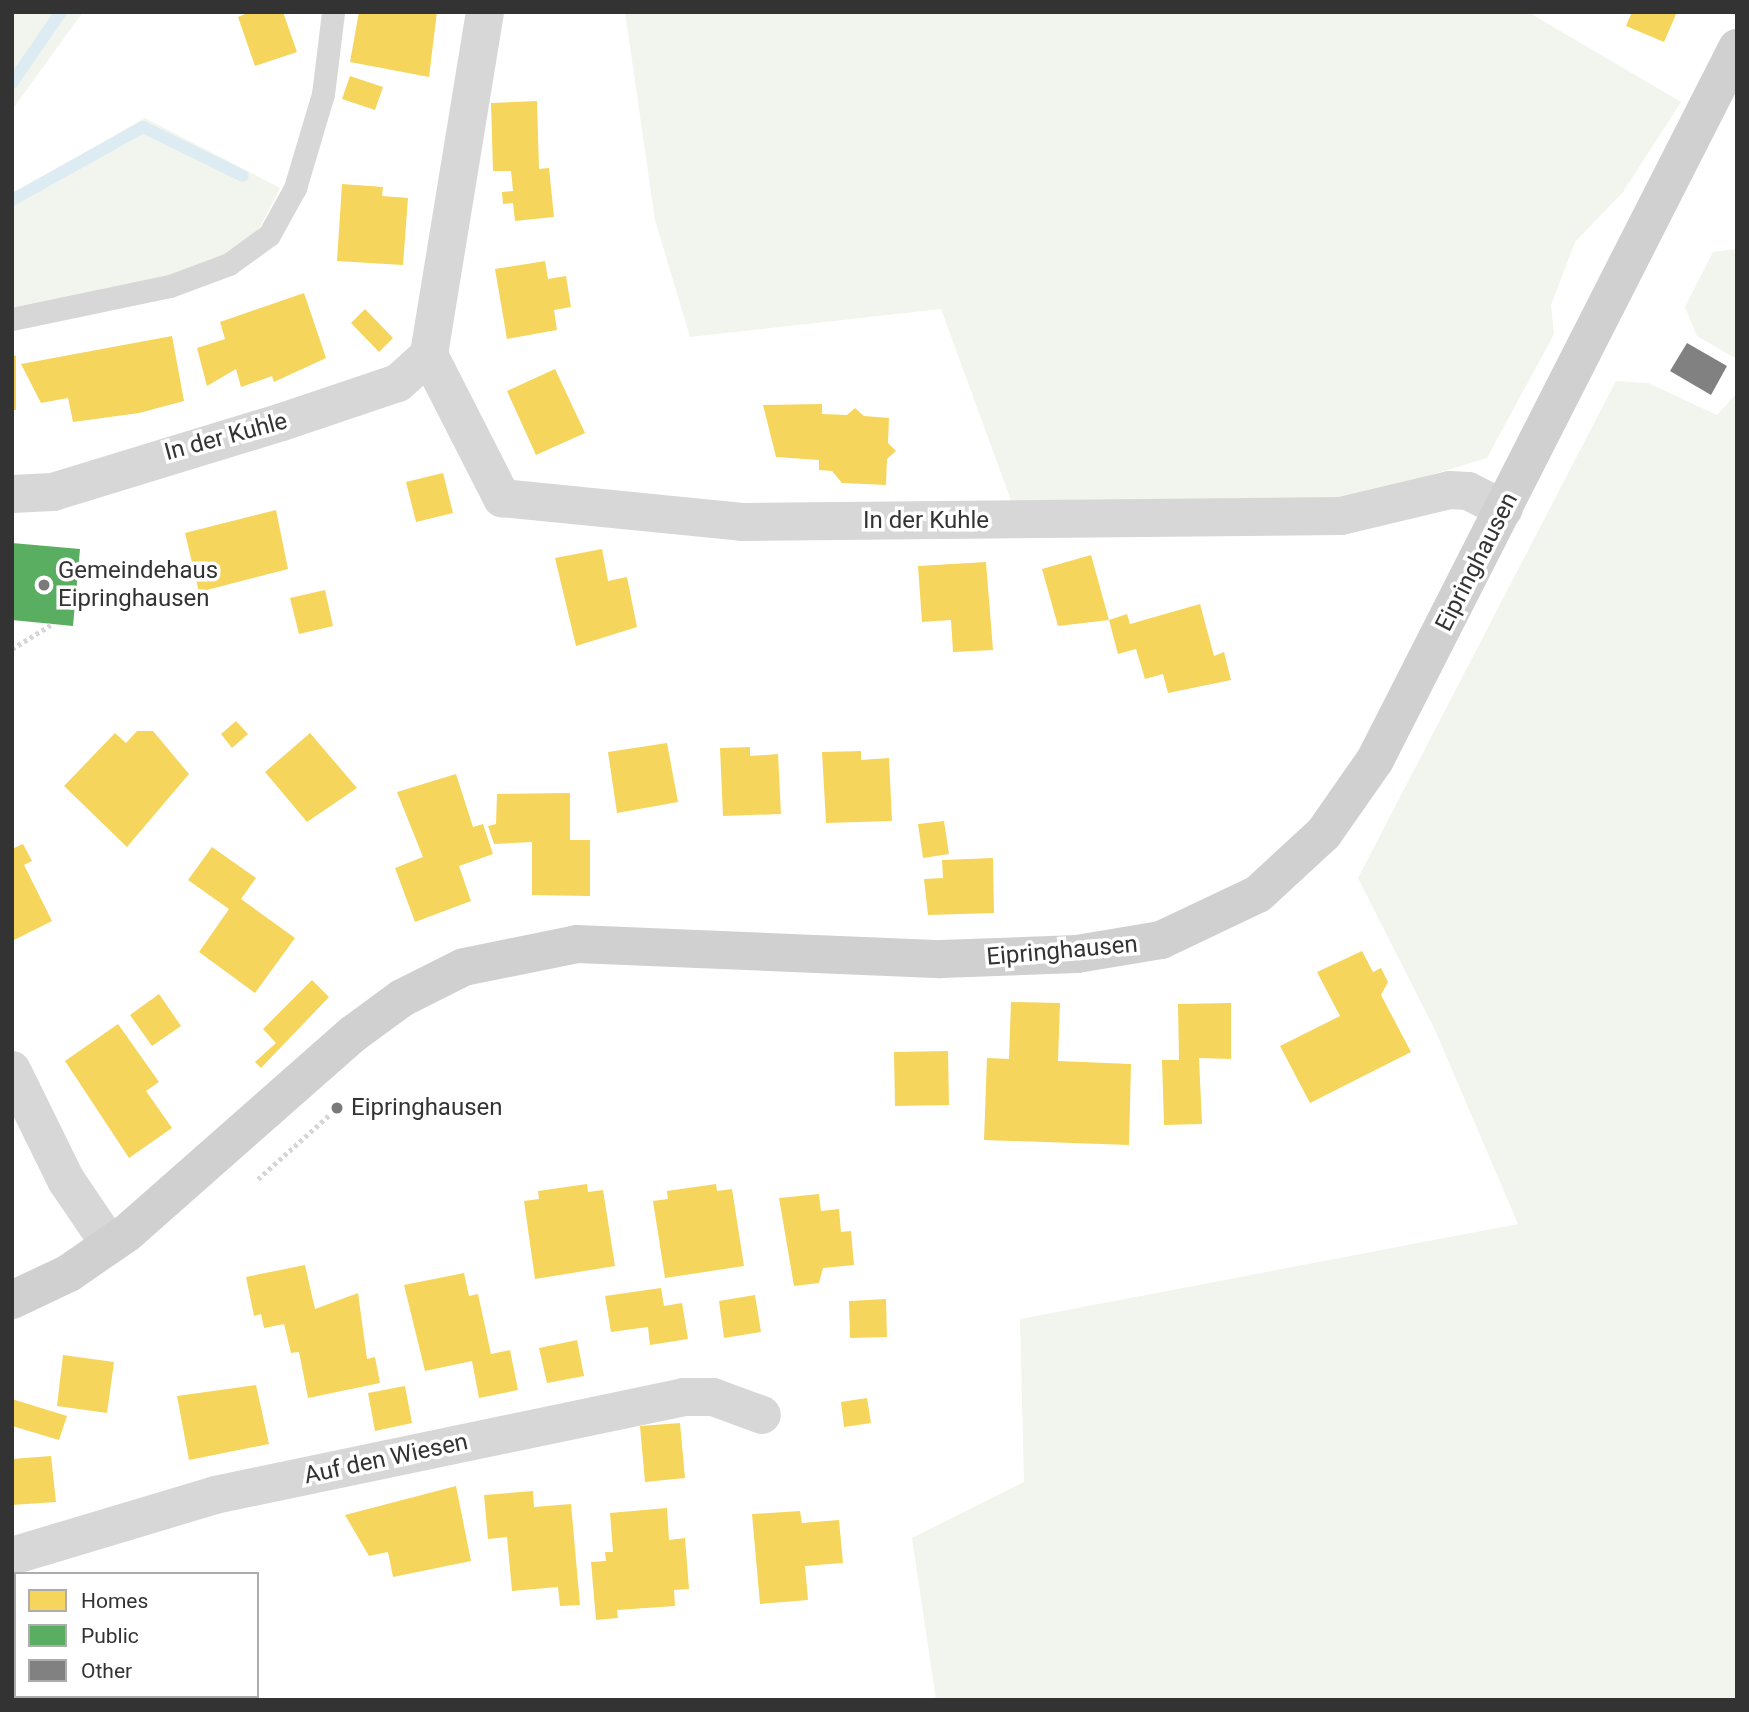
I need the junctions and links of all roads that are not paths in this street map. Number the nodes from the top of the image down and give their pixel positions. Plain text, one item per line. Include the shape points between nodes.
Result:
1 (333, 12) edge
2 (485, 12) edge
3 (1734, 60) edge
4 (12, 319) edge
5 (429, 355) junction
6 (12, 494) edge
7 (1504, 509) junction
8 (12, 1070) edge
9 (110, 1245) junction
10 (12, 1300) edge
11 (762, 1415) dead end
12 (12, 1556) edge

1 - 4 lane via 323,94 295,188 269,236 229,264 170,286
2 - 5 street
3 - 7 main road, Eipringhausen
5 - 6 street, In der Kuhle via 398,383 282,422 53,492
5 - 7 street, In der Kuhle via 502,498 741,522 1341,516 1450,489
7 - 9 main road, Eipringhausen via 1360,785 1302,857 1236,908 1161,940 1077,954 941,959 577,944 464,967 402,998 353,1034
8 - 9 street via 66,1180
9 - 10 main road, Eipringhausen
11 - 12 street, Auf den Wiesen via 713,1397 684,1397 215,1495

